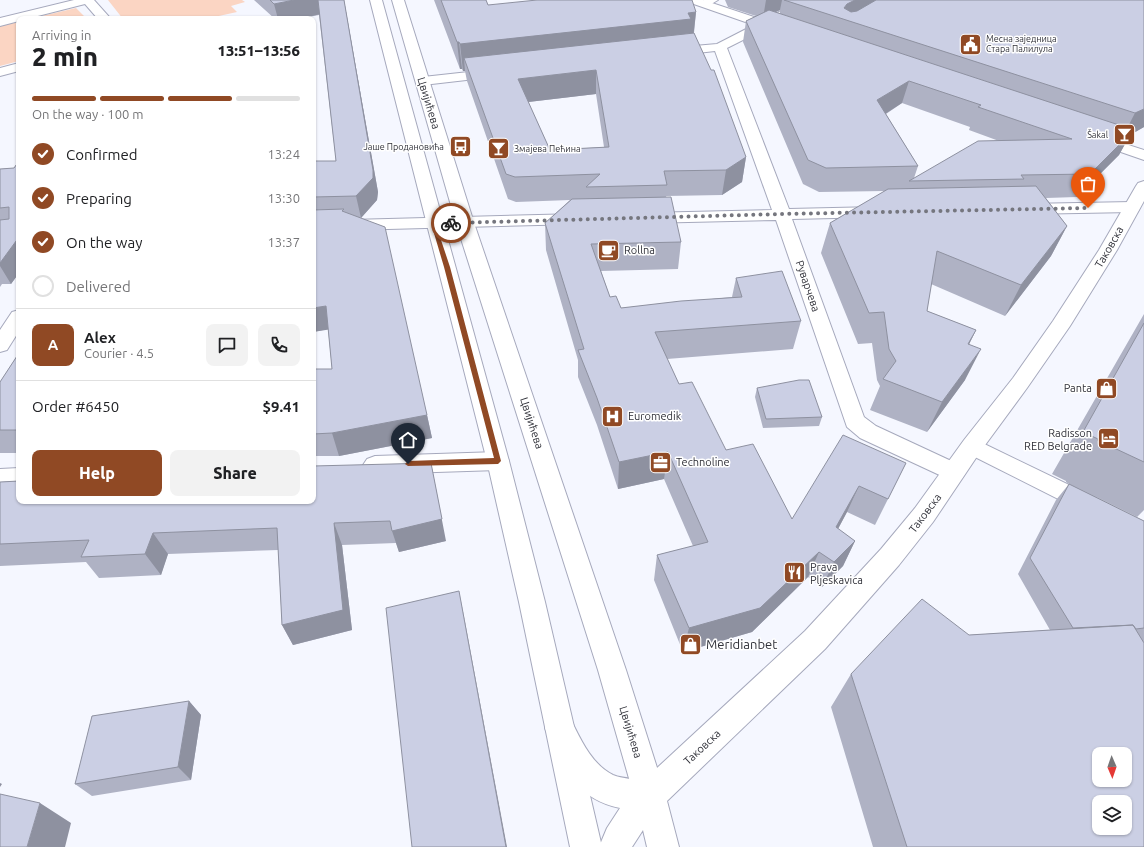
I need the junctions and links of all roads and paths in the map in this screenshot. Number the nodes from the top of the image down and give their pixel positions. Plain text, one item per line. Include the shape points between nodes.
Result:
1 (88, 0) edge
2 (376, 0) edge
3 (398, 0) edge
4 (812, 0) edge
5 (703, 1) edge
6 (24, 16) edge
7 (102, 16) edge
8 (16, 18) edge
9 (0, 22) edge
10 (764, 25) junction
11 (787, 32) edge
12 (720, 47) junction
13 (658, 54) edge
14 (16, 68) edge
15 (511, 71) edge
16 (0, 72) edge
17 (423, 81) junction
18 (1080, 134) edge
19 (1144, 155) edge
20 (1144, 186) edge
21 (1132, 207) junction
22 (1011, 210) edge
23 (894, 212) edge
24 (782, 214) junction
25 (629, 218) edge
26 (598, 219) edge
27 (465, 222) junction
28 (434, 223) junction
29 (316, 226) edge
30 (16, 321) edge
31 (0, 345) edge
32 (972, 446) junction
33 (498, 461) junction
34 (353, 466) edge
35 (954, 472) junction
36 (16, 477) edge
37 (0, 478) edge
38 (1103, 511) edge
39 (560, 728) junction
40 (650, 796) junction
41 (586, 847) edge
42 (616, 847) edge
43 (663, 847) edge

1 - 6 main road
1 - 7 main road
2 - 28 main road
3 - 17 main road, Цвијићева
4 - 10 main road
5 - 10 main road
8 - 9 main road
10 - 11 main road
10 - 12 main road
12 - 13 main road
12 - 24 main road, Руварчева
14 - 16 main road
15 - 17 main road
17 - 27 main road, Цвијићева
18 - 19 main road
20 - 21 main road, Таковска
21 - 22 main road
21 - 32 main road, Таковска via 1060,326
23 - 24 main road
24 - 25 main road
24 - 35 main road, Руварчева via 855,420 868,432
26 - 27 main road
27 - 28 main road
27 - 40 main road, Цвијићева via 610,662
28 - 29 main road
28 - 33 main road
30 - 31 main road
32 - 35 main road, Таковска
32 - 38 lane
33 - 34 main road
33 - 39 main road
35 - 40 main road, Таковска via 924,516 847,606 815,640
36 - 37 main road
39 - 40 main road via 583,771 602,787 634,796
39 - 41 main road
40 - 42 main road, Таковска via 635,813
40 - 43 main road, Цвијићева

